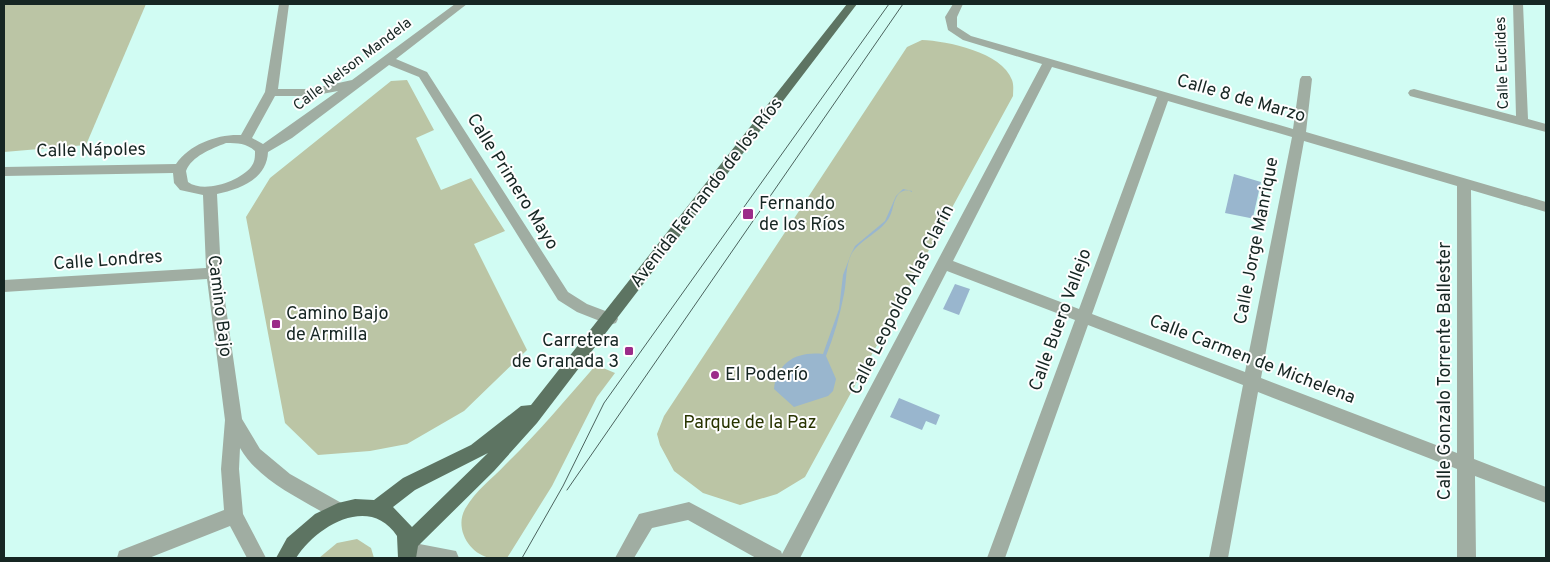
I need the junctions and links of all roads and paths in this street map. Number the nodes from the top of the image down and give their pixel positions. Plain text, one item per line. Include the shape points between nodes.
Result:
1 (284, 4) edge
2 (462, 4) edge
3 (852, 4) edge
4 (958, 4) edge
5 (1518, 4) edge
6 (388, 60) junction
7 (1049, 61) junction
8 (362, 78) junction
9 (1306, 78) dead end
10 (271, 92) junction
11 (1414, 93) dead end
12 (1164, 95) junction
13 (1522, 122) junction
14 (1546, 128) edge
15 (1299, 134) junction
16 (245, 139) junction
17 (262, 150) junction
18 (180, 168) junction
19 (4, 171) edge
20 (1464, 183) junction
21 (210, 191) junction
22 (1546, 207) edge
23 (944, 263) junction
24 (214, 273) junction
25 (4, 286) edge
26 (1083, 317) junction
27 (610, 319) junction
28 (559, 381) junction
29 (1250, 381) junction
30 (234, 420) junction
31 (1465, 463) junction
32 (1546, 494) edge
33 (376, 508) junction
34 (338, 511) junction
35 (234, 515) junction
36 (408, 551) edge
37 (126, 558) edge
38 (257, 558) edge
39 (285, 558) edge
40 (449, 558) edge
41 (624, 558) edge
42 (774, 558) edge
43 (790, 558) edge
44 (996, 558) edge
45 (1218, 558) edge
46 (1466, 558) edge

1 - 10 street
2 - 6 street, Calle Nelson Mandela
3 - 27 main road, Avenida Fernando de los Ríos
4 - 7 street, Calle 8 de Marzo via 951,17 952,28 967,38
5 - 13 street, Calle Euclides
6 - 8 street, Calle Nelson Mandela
6 - 27 street, Calle Primero Mayo via 422,74 563,296
7 - 12 street, Calle 8 de Marzo
7 - 23 street, Calle Leopoldo Alas Clarín
8 - 10 street via 321,92
8 - 17 street, Calle Nelson Mandela via 288,135
9 - 15 street, Calle Jorge Manrique
10 - 16 street
11 - 13 street
12 - 15 street, Calle 8 de Marzo
12 - 26 street, Calle Buero Vallejo
13 - 14 street
15 - 20 street, Calle 8 de Marzo
15 - 29 street, Calle Jorge Manrique
16 - 17 street
16 - 18 street via 225,139 204,146
17 - 21 street via 260,164 251,175 238,183
18 - 19 street, Calle Nápoles
18 - 21 street via 178,174 182,184 189,189
20 - 22 street, Calle 8 de Marzo
20 - 31 street, Calle Gonzalo Torrente Ballester
21 - 24 street, Camino Bajo
23 - 26 street, Calle Carmen de Michelena
23 - 43 street, Calle Leopoldo Alas Clarín
24 - 25 street, Calle Londres
24 - 30 street, Camino Bajo
26 - 29 street, Calle Carmen de Michelena
26 - 44 street, Calle Buero Vallejo
27 - 28 main road, Avenida Fernando de los Ríos
28 - 33 main road, Avenida Fernando de los Ríos via 477,451 409,484
28 - 36 main road, Avenida Fernando de los Ríos via 531,418
29 - 31 street, Calle Carmen de Michelena
29 - 45 street, Calle Jorge Manrique
30 - 34 street, Camino Bajo via 254,454 284,480
30 - 35 street, Camino Bajo via 230,469
31 - 32 street, Calle Carmen de Michelena
31 - 46 street, Calle Gonzalo Torrente Ballester
33 - 34 main road
33 - 36 main road via 398,520 405,530
34 - 39 main road via 309,528
35 - 37 street
35 - 38 street, Camino Bajo
36 - 40 street
41 - 42 street via 646,520 689,511

